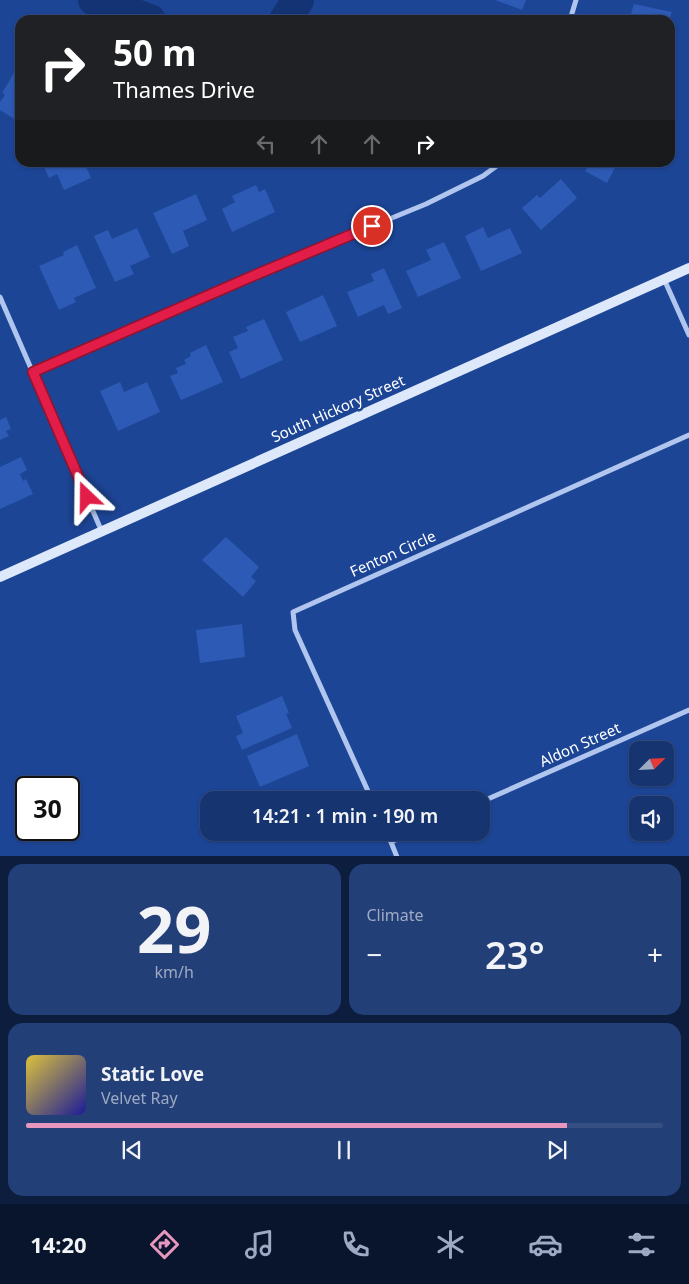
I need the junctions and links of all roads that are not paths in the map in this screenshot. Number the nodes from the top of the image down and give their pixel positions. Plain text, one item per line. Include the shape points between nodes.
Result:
1 (576, 0) edge
2 (572, 15) edge
3 (495, 167) edge
4 (689, 268) edge
5 (664, 279) junction
6 (0, 296) edge
7 (689, 335) edge
8 (33, 372) junction
9 (689, 435) edge
10 (102, 533) junction
11 (0, 577) edge
12 (689, 710) edge
13 (368, 791) edge
14 (490, 798) edge
15 (391, 842) edge
16 (397, 856) edge

1 - 2 street
3 - 8 street via 426,204 239,281
4 - 5 street, South Hickory Street
5 - 7 street
5 - 10 street, South Hickory Street
6 - 8 street
8 - 10 street
9 - 13 street, Fenton Circle via 293,612 295,630
10 - 11 street, South Hickory Street
12 - 14 street, Aldon Street
15 - 16 street

